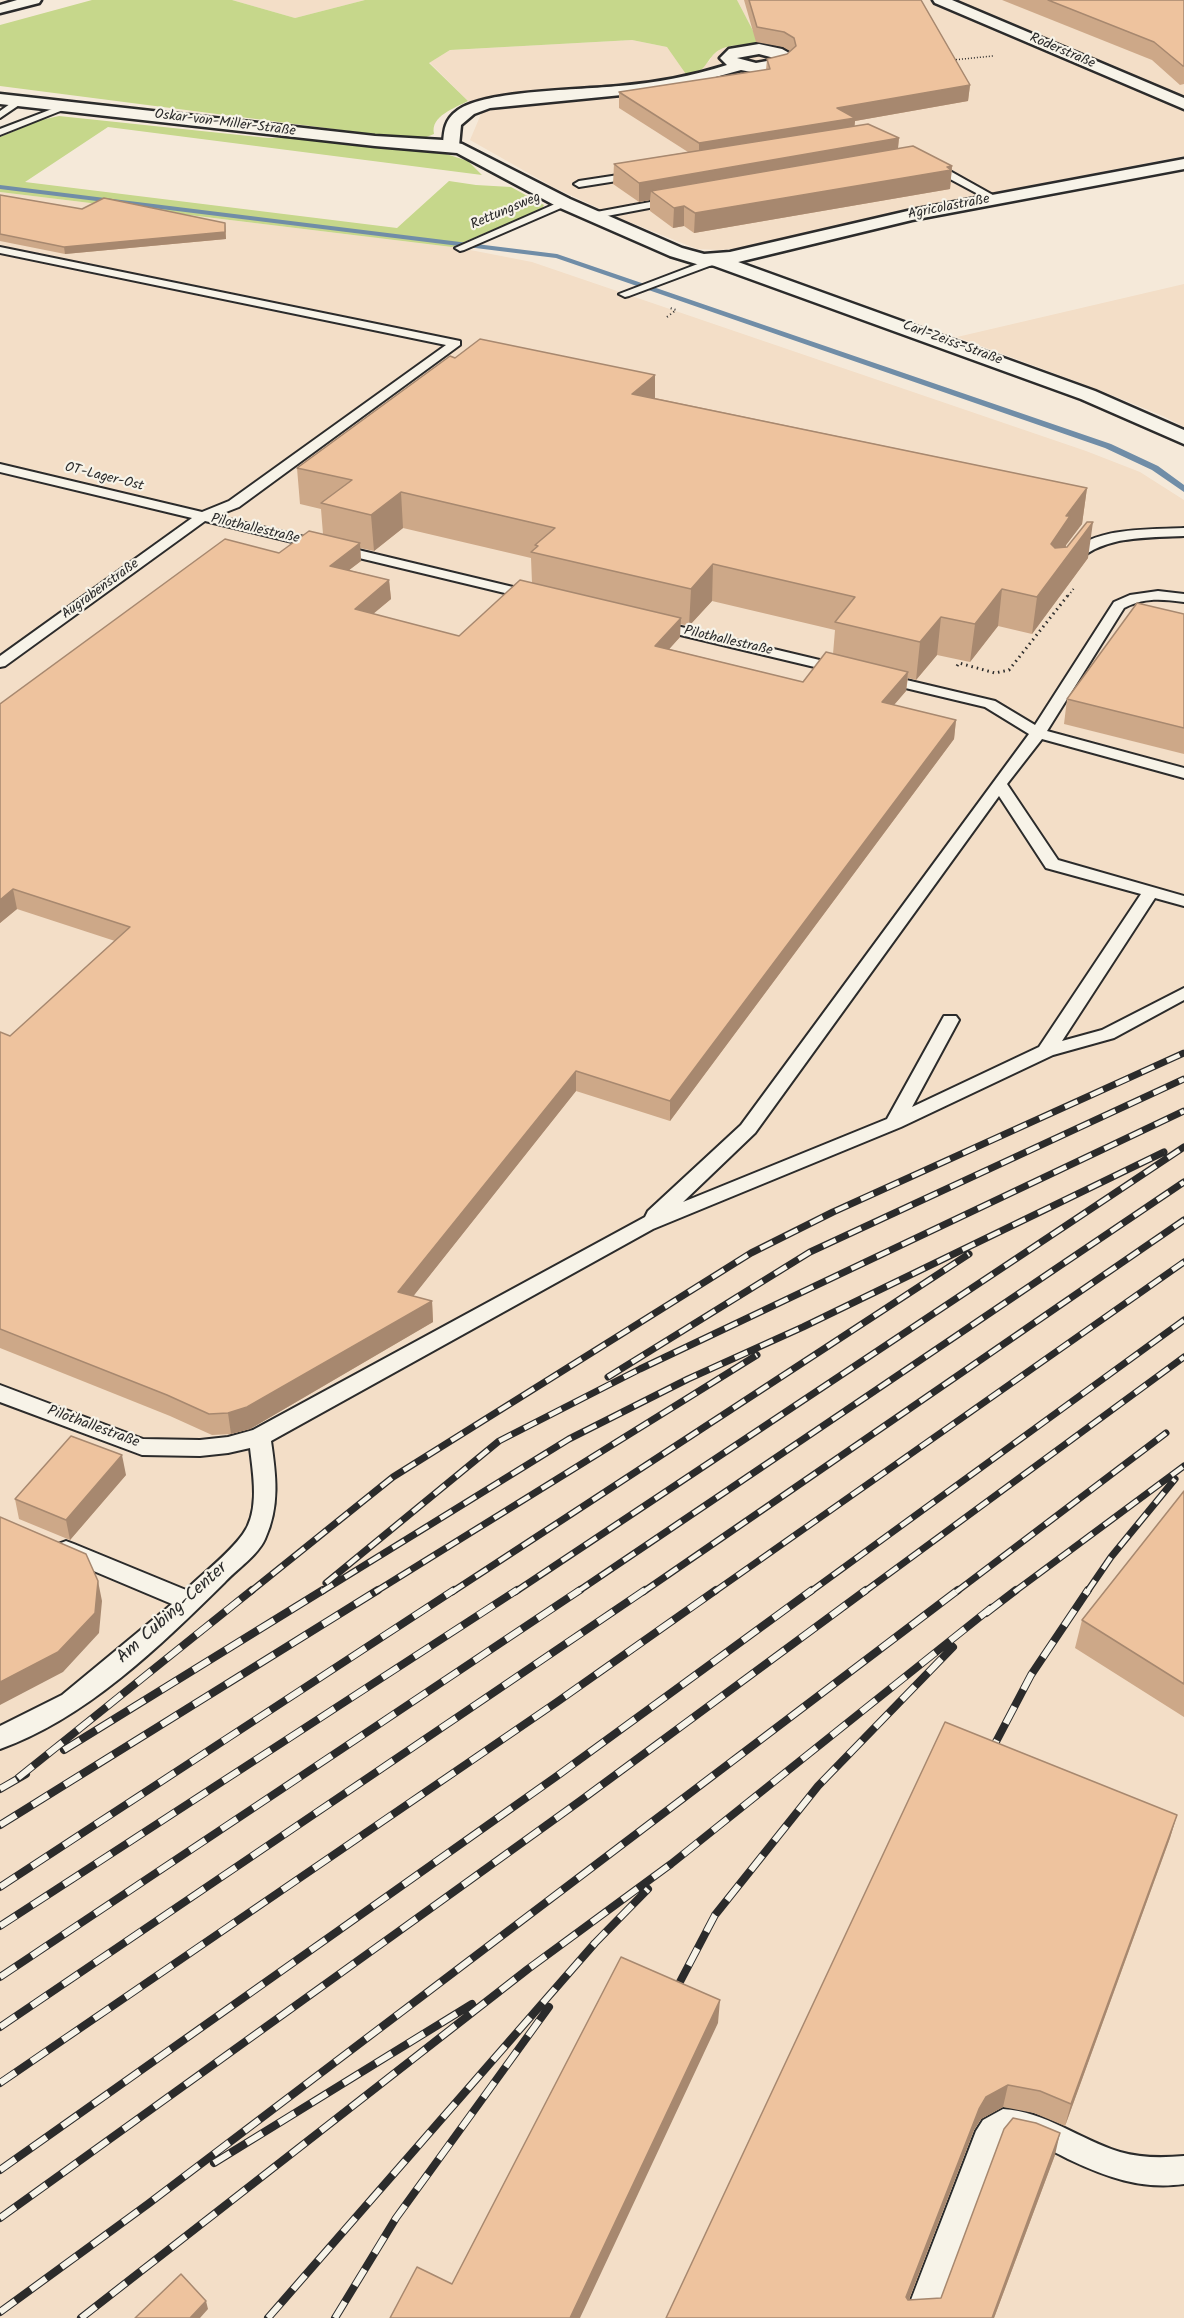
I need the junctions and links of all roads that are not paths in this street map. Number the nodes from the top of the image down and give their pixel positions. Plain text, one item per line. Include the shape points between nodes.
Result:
1 (34, 0) edge
2 (940, 0) edge
3 (0, 9) edge
4 (741, 65) dead end
5 (0, 99) edge
6 (20, 101) junction
7 (1184, 104) edge
8 (68, 106) junction
9 (0, 115) edge
10 (0, 132) edge
11 (451, 146) junction
12 (913, 159) edge
13 (1184, 164) edge
14 (648, 173) edge
15 (579, 184) dead end
16 (683, 199) edge
17 (994, 199) junction
18 (564, 203) junction
19 (591, 216) junction
20 (460, 248) dead end
21 (0, 250) edge
22 (716, 260) junction
23 (628, 293) dead end
24 (1184, 438) edge
25 (0, 468) edge
26 (202, 517) junction
27 (1184, 532) edge
28 (1061, 572) edge
29 (1184, 598) edge
30 (547, 599) edge
31 (638, 621) edge
32 (0, 663) edge
33 (1038, 733) junction
34 (1184, 772) edge
35 (999, 784) junction
36 (1151, 892) junction
37 (1184, 901) edge
38 (1184, 993) edge
39 (950, 1020) dead end
40 (1046, 1051) junction
41 (894, 1123) junction
42 (646, 1224) junction
43 (0, 1393) edge
44 (259, 1437) junction
45 (42, 1540) edge
46 (190, 1602) junction
47 (0, 1738) edge
48 (1184, 2170) edge
49 (919, 2318) edge

1 - 3 street
2 - 7 street, Roderstraße
4 - 11 street via 667,85 480,105 466,111 453,124
5 - 6 street, Oskar-von-Miller-Straße
6 - 8 street, Oskar-von-Miller-Straße
6 - 9 lane
8 - 10 lane
8 - 11 street, Oskar-von-Miller-Straße via 390,143
11 - 18 street, Oskar-von-Miller-Straße via 469,151
12 - 17 lane via 944,170
13 - 17 street, Agricolastraße
14 - 15 lane
16 - 19 lane
17 - 22 street, Agricolastraße
18 - 19 street, Oskar-von-Miller-Straße
18 - 20 lane, Rettungsweg
19 - 22 street, Oskar-von-Miller-Straße via 691,257
21 - 26 lane, Augrabenstraße via 456,343 234,504
22 - 23 lane
22 - 24 street, Carl-Zeiss-Straße via 1088,395
25 - 26 lane, OT-Lager-Ost
26 - 30 lane, Pilothallestraße
26 - 32 lane, Augrabenstraße
27 - 28 lane via 1084,546
29 - 33 lane via 1133,596 1119,605
31 - 33 lane, Pilothallestraße via 990,704
33 - 34 lane, Pilothallestraße
33 - 35 lane
35 - 36 lane via 1048,870
35 - 42 lane via 748,1129
36 - 37 lane
36 - 40 lane
38 - 40 lane via 1108,1034
39 - 41 lane
40 - 41 lane
41 - 42 lane
42 - 44 lane, Pilothallestraße
43 - 44 lane, Pilothallestraße via 142,1447 200,1448
44 - 46 lane, Am Cubing-Center via 266,1482 263,1512 254,1539
45 - 46 lane
46 - 47 lane, Am Cubing-Center via 71,1702
48 - 49 lane via 1162,2174 1120,2167 1028,2126 1003,2123 986,2141

